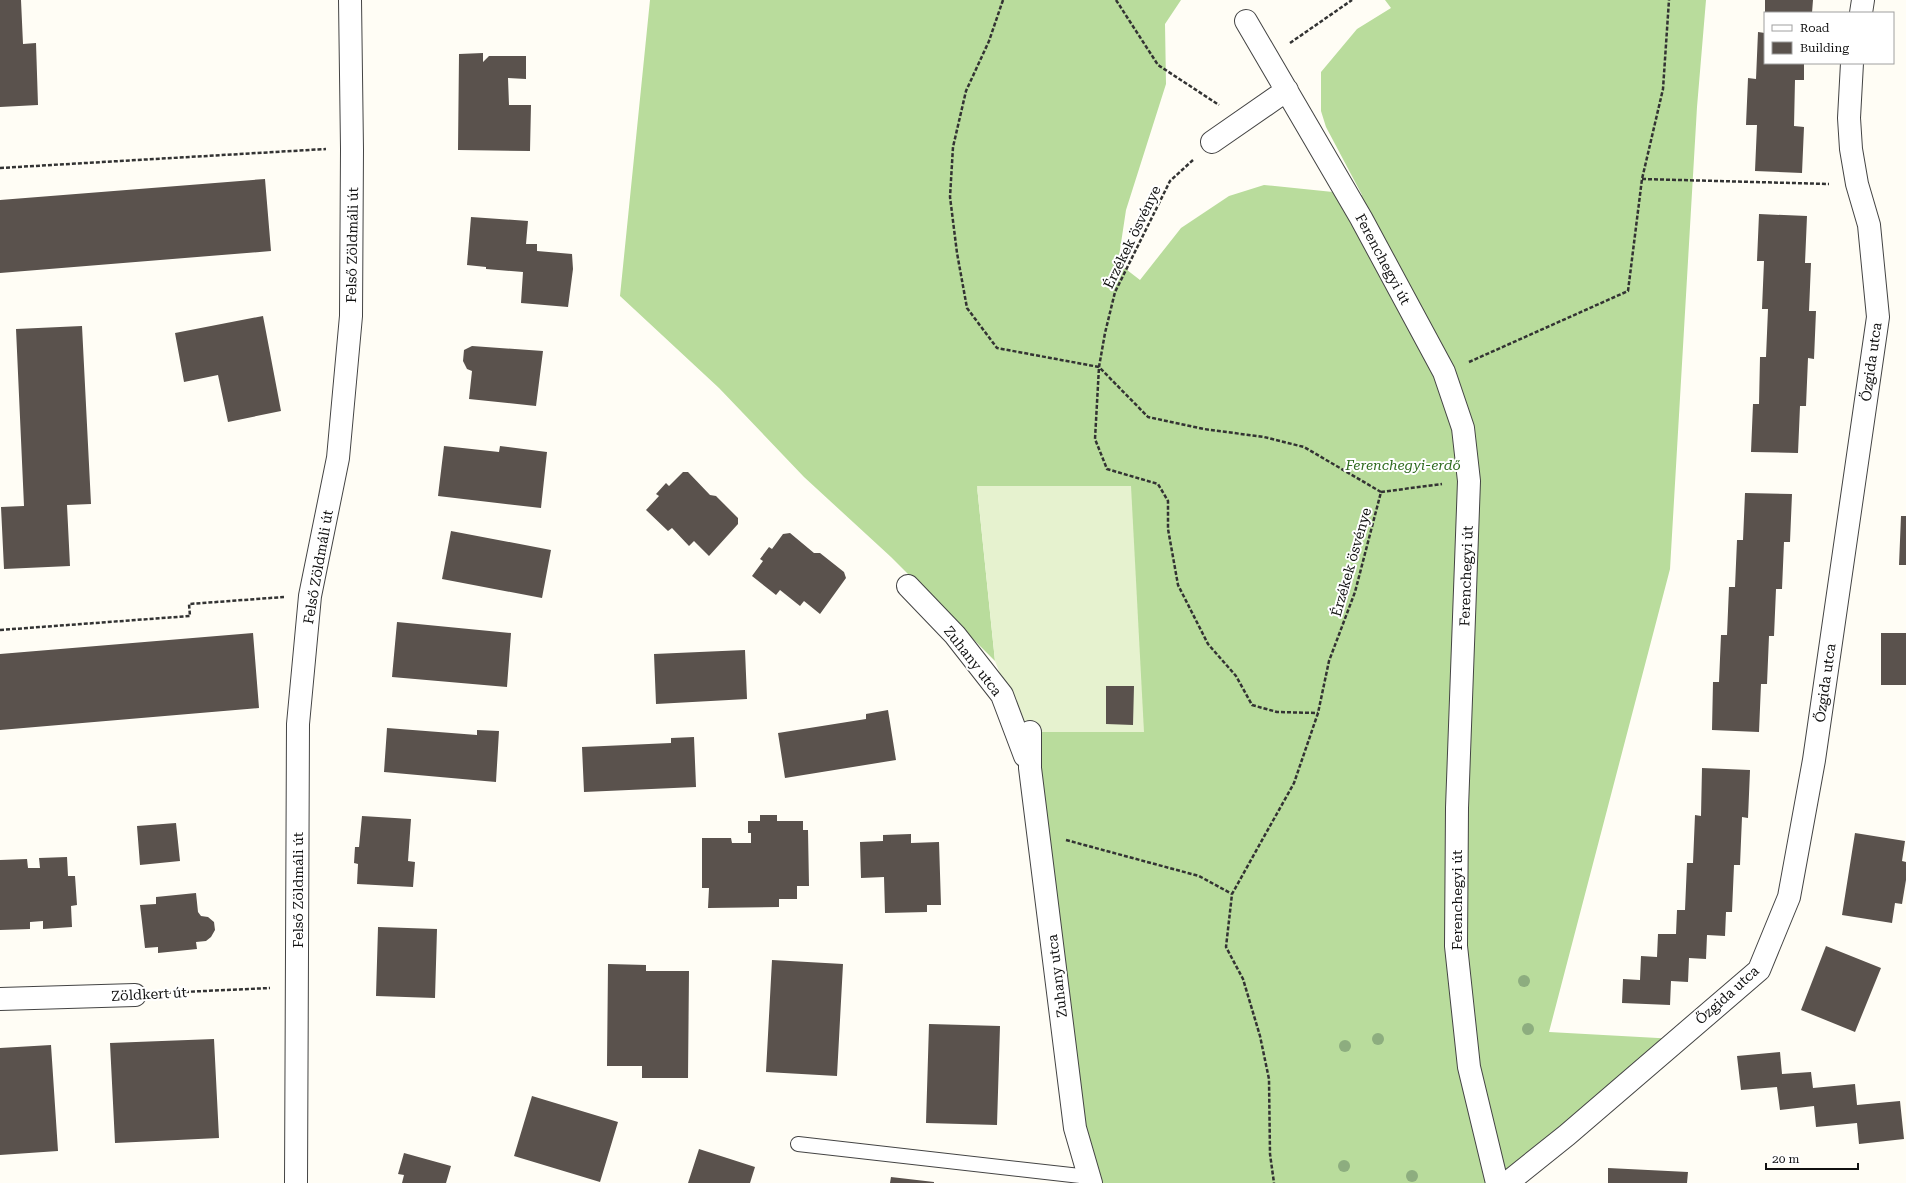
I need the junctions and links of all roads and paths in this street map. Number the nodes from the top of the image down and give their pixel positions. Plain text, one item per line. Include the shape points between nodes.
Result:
1 (350, 0) edge
2 (1003, 0) edge
3 (1116, 0) edge
4 (1352, 0) edge
5 (1668, 0) edge
6 (1863, 0) edge
7 (1861, 12) edge
8 (1246, 20) dead end
9 (1268, 59) junction
10 (1852, 64) edge
11 (1287, 90) junction
12 (1236, 125) junction
13 (1212, 142) joint
14 (352, 149) junction
15 (0, 168) edge
16 (1642, 179) junction
17 (1837, 184) dead end
18 (1099, 367) junction
19 (1444, 372) junction
20 (1469, 481) junction
21 (1381, 492) junction
22 (908, 586) dead end
23 (310, 596) junction
24 (0, 630) edge
25 (1318, 713) junction
26 (1030, 732) dead end
27 (1030, 768) junction
28 (1039, 833) junction
29 (1232, 894) junction
30 (297, 986) junction
31 (135, 995) joint
32 (0, 999) edge
33 (798, 1144) dead end
34 (1090, 1180) edge
35 (296, 1183) edge
36 (1274, 1183) edge
37 (1498, 1183) edge
38 (1507, 1183) edge

1 - 14 street, Felső Zöldmáli út
2 - 18 path via 989,41 966,91 953,147 950,197 967,308 997,348
3 - 12 path via 1158,65 1218,104
4 - 9 path
5 - 16 path via 1663,89
6 - 7 street
8 - 9 street, Ferenchegyi út
9 - 11 street, Ferenchegyi út
10 - 38 street, Őzgida utca via 1849,118 1851,150 1857,184 1869,225 1878,318 1814,760 1789,897 1759,970 1567,1135
11 - 12 street
11 - 19 street, Ferenchegyi út via 1361,218
12 - 13 street
13 - 18 path, Érzékek ösvénye via 1170,181 1115,292
14 - 15 path
14 - 23 street, Felső Zöldmáli út via 351,316 338,458
16 - 17 path
16 - 19 path via 1628,291
18 - 21 path, Érzékek ösvénye via 1148,417 1204,429 1264,437 1304,447
18 - 25 path via 1095,439 1107,469 1158,484 1168,501 1168,529 1178,585 1208,644 1236,676 1252,705 1277,712
19 - 20 street, Ferenchegyi út via 1463,428
20 - 21 path
20 - 37 street, Ferenchegyi út via 1457,808 1456,946 1469,1068
21 - 25 path, Érzékek ösvénye via 1355,592 1329,661
22 - 27 street, Zuhany utca via 955,635 1002,695
23 - 24 path via 189,604 190,616
23 - 30 street, Felső Zöldmáli út via 298,724
25 - 29 path, Érzékek ösvénye via 1294,783
26 - 27 street, Zuhany utca
27 - 28 street, Zuhany utca
28 - 29 path via 1199,876
28 - 34 street, Zuhany utca via 1075,1128
29 - 36 path, Érzékek ösvénye via 1226,947 1243,979 1269,1079 1270,1154
30 - 31 path, Zöldkert út
30 - 35 street, Felső Zöldmáli út
31 - 32 street, Zöldkert út
33 - 34 lane

